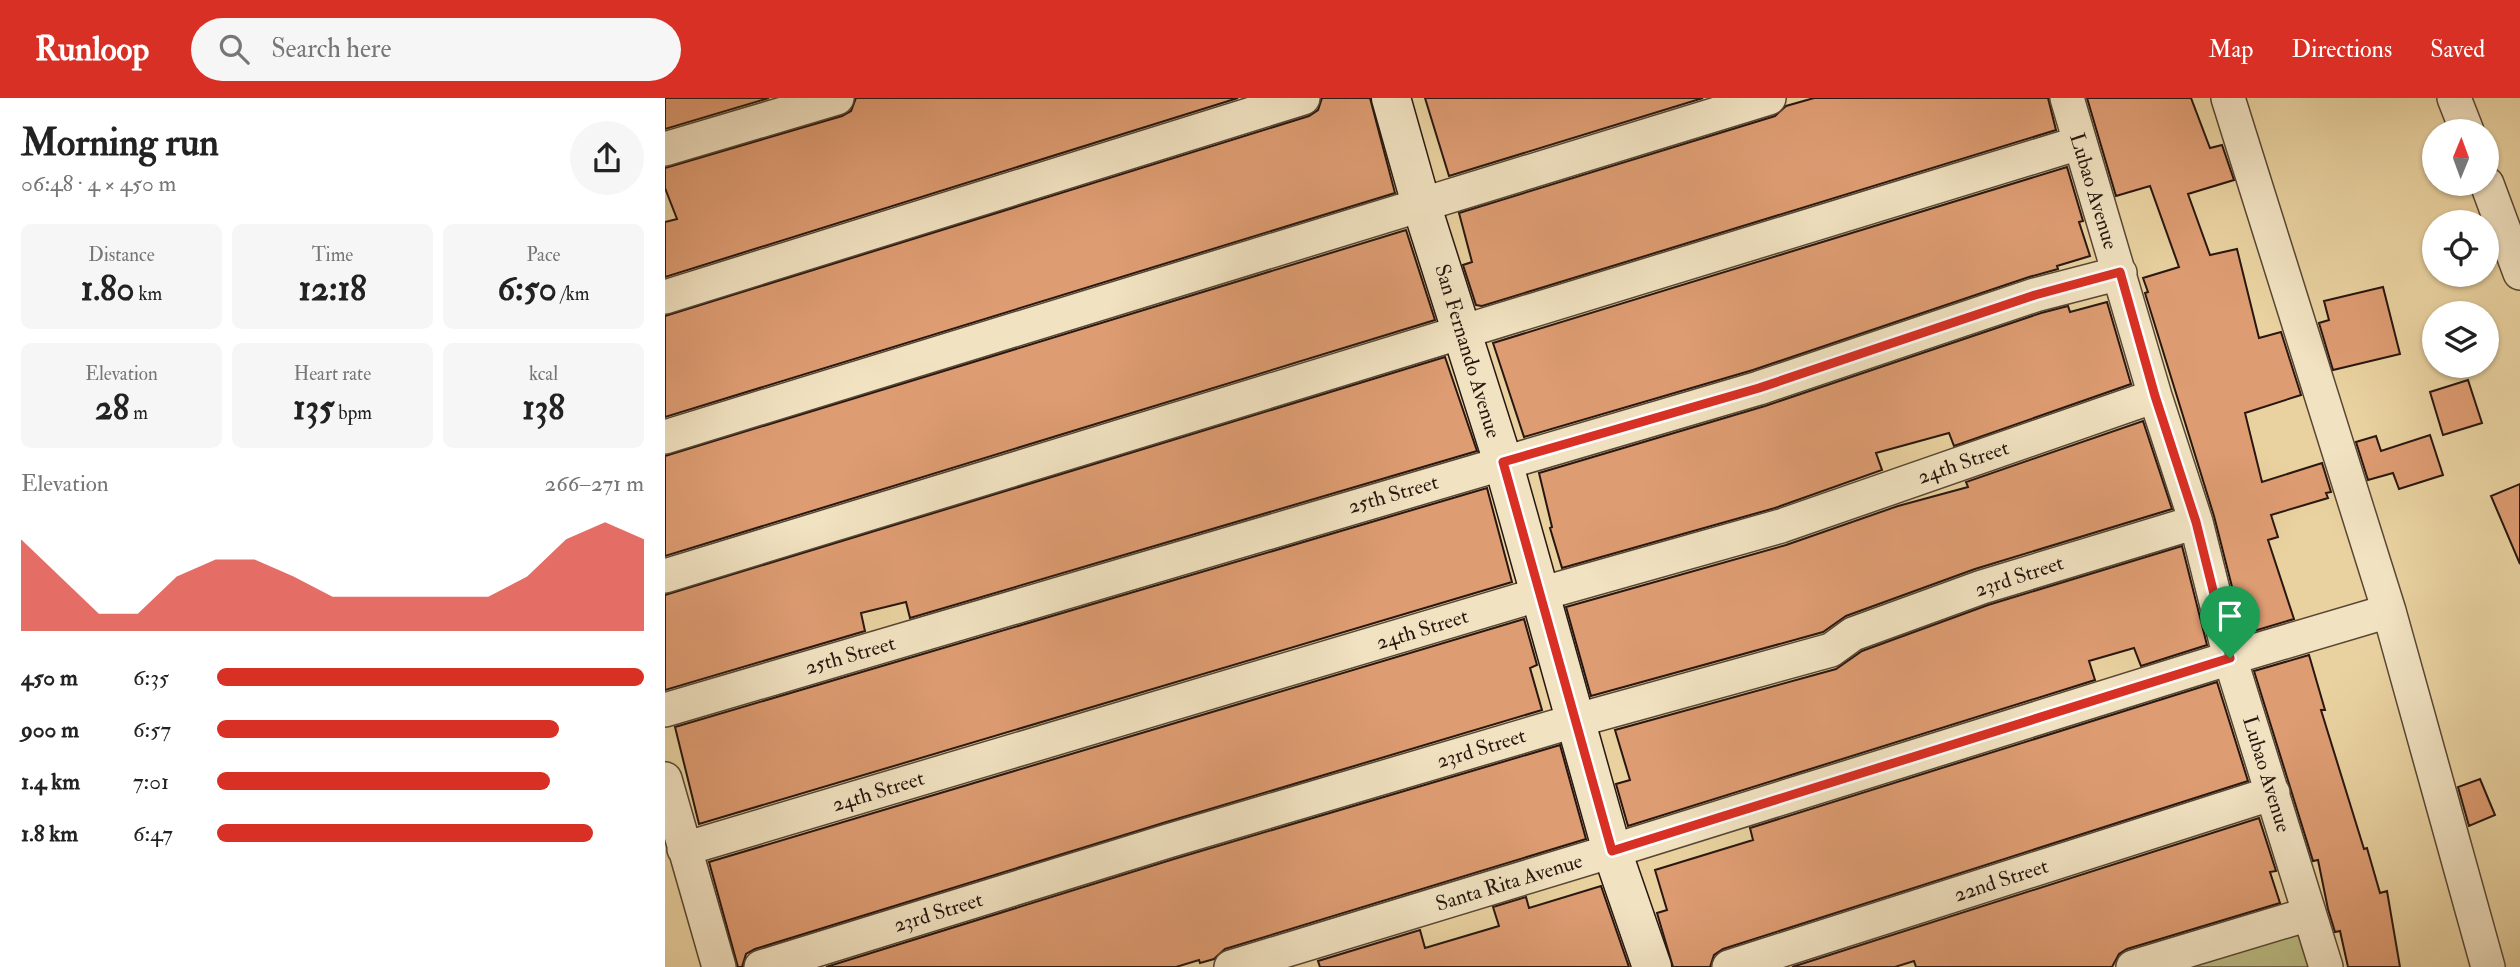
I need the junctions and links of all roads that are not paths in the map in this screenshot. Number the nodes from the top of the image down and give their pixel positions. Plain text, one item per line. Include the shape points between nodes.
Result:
1 (837, 98) edge
2 (1303, 98) edge
3 (1391, 98) edge
4 (1769, 98) edge
5 (2067, 98) edge
6 (2228, 98) edge
7 (2454, 98) edge
8 (2462, 119) edge
9 (2079, 143) junction
10 (665, 149) edge
11 (2491, 196) edge
12 (1421, 204) junction
13 (2120, 272) junction
14 (2520, 273) edge
15 (665, 297) edge
16 (1463, 330) junction
17 (2155, 396) junction
18 (665, 437) edge
19 (1503, 462) junction
20 (2196, 522) junction
21 (665, 576) edge
22 (1540, 594) junction
23 (2389, 611) junction
24 (2230, 658) junction
25 (665, 710) edge
26 (1574, 721) junction
27 (665, 779) edge
28 (2273, 793) junction
29 (684, 849) junction
30 (1612, 851) junction
31 (2309, 914) junction
32 (719, 967) edge
33 (761, 967) edge
34 (1231, 967) edge
35 (1652, 967) edge
36 (1729, 967) edge
37 (2133, 967) edge
38 (2326, 967) edge
39 (2488, 967) edge

1 - 10 street
2 - 15 street
3 - 12 main road, San Fernando Avenue
4 - 12 street
5 - 9 street, Lubao Avenue
6 - 23 street
7 - 8 street
9 - 13 street, Lubao Avenue
9 - 16 street
11 - 14 street
12 - 16 main road, San Fernando Avenue
12 - 18 street
13 - 17 street, Lubao Avenue
13 - 19 street, 25th Street via 2035,295 1759,388
16 - 19 main road, San Fernando Avenue
16 - 21 street
17 - 20 street, Lubao Avenue
17 - 22 street, 24th Street via 1781,526
19 - 22 main road, San Fernando Avenue
19 - 25 street, 25th Street
20 - 24 street, Lubao Avenue
20 - 26 street, 23rd Street via 1982,587 1853,634 1831,650
22 - 26 main road, San Fernando Avenue
22 - 29 street, 24th Street
23 - 24 street, Santa Rita Avenue
23 - 39 street
24 - 28 street, Lubao Avenue
24 - 30 street, Santa Rita Avenue
26 - 30 main road, San Fernando Avenue
26 - 33 street, 23rd Street
27 - 29 street
28 - 31 street, Lubao Avenue
28 - 36 street, 22nd Street
29 - 32 street
30 - 34 street, Santa Rita Avenue
30 - 35 main road, San Fernando Avenue
31 - 37 street
31 - 38 street, Lubao Avenue

